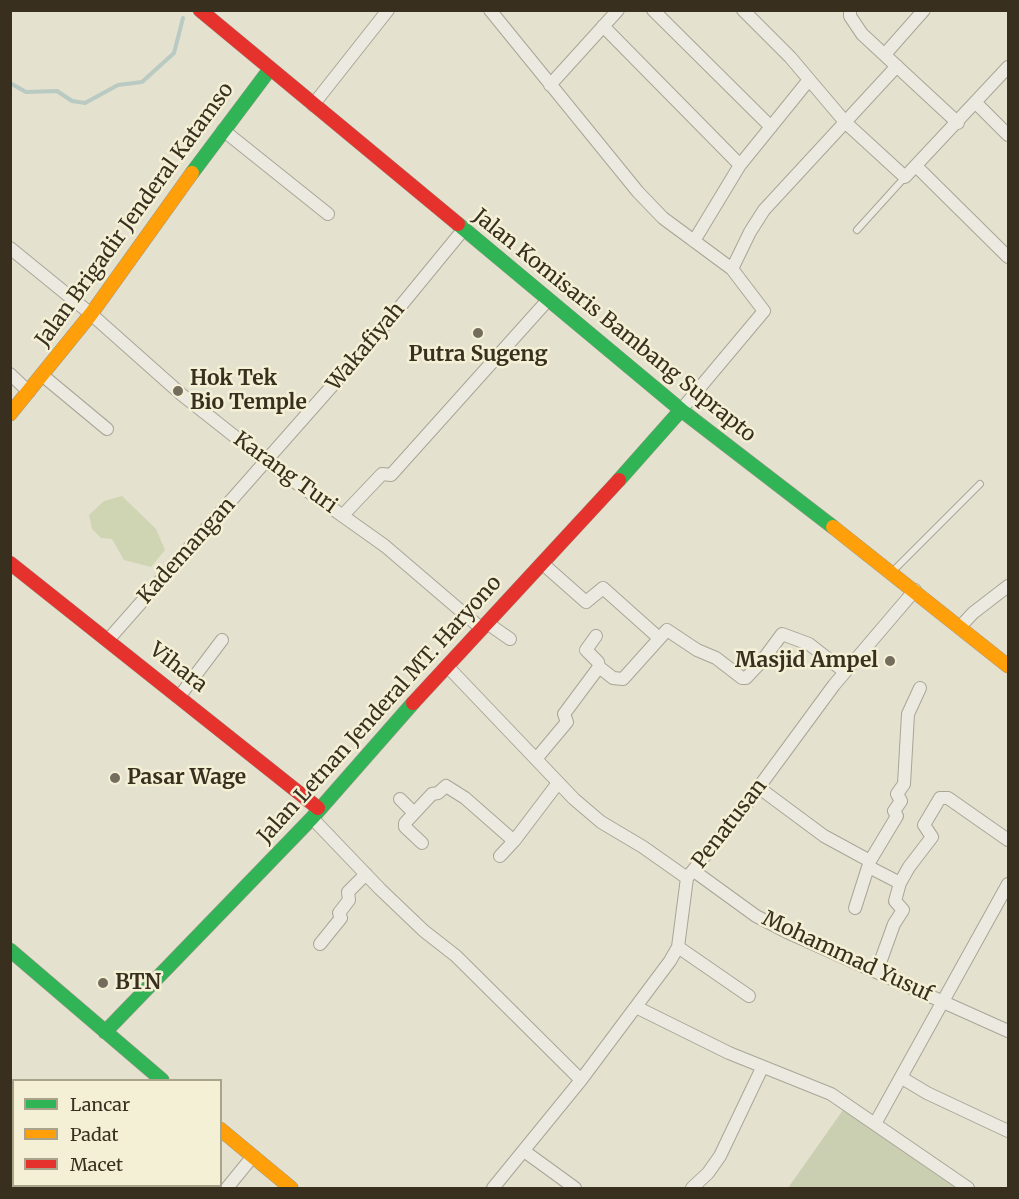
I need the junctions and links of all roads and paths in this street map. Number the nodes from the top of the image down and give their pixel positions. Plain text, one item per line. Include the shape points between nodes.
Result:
1 (200, 10) edge
2 (388, 10) edge
3 (490, 10) edge
4 (618, 10) edge
5 (653, 10) edge
6 (743, 10) edge
7 (850, 10) edge
8 (924, 10) edge
9 (603, 26) junction
10 (886, 53) junction
11 (897, 66) junction
12 (1008, 67) edge
13 (270, 69) junction
14 (808, 81) junction
15 (550, 85) junction
16 (976, 103) junction
17 (313, 105) junction
18 (846, 123) junction
19 (958, 123) junction
20 (771, 127) junction
21 (223, 130) junction
22 (1008, 135) edge
23 (740, 165) junction
24 (916, 166) junction
25 (905, 177) junction
26 (328, 214) dead end
27 (463, 230) junction
28 (857, 230) dead end
29 (694, 241) junction
30 (10, 249) edge
31 (1008, 257) edge
32 (732, 269) junction
33 (547, 301) junction
34 (91, 314) junction
35 (10, 374) edge
36 (42, 375) junction
37 (29, 392) junction
38 (681, 410) junction
39 (10, 414) edge
40 (107, 429) dead end
41 (267, 462) junction
42 (980, 484) dead end
43 (344, 515) junction
44 (10, 563) edge
45 (543, 564) junction
46 (892, 573) junction
47 (1008, 586) edge
48 (915, 590) junction
49 (485, 626) junction
50 (960, 627) junction
51 (596, 636) dead end
52 (659, 638) junction
53 (510, 639) dead end
54 (108, 640) junction
55 (222, 640) dead end
56 (1008, 666) edge
57 (448, 667) junction
58 (599, 667) junction
59 (845, 672) junction
60 (920, 688) dead end
61 (179, 697) junction
62 (536, 759) junction
63 (558, 783) junction
64 (758, 787) junction
65 (400, 799) dead end
66 (315, 813) junction
67 (414, 813) junction
68 (1008, 840) edge
69 (514, 841) junction
70 (422, 843) dead end
71 (500, 856) dead end
72 (870, 864) junction
73 (366, 874) junction
74 (691, 875) junction
75 (900, 883) junction
76 (1008, 884) edge
77 (855, 908) dead end
78 (320, 944) dead end
79 (678, 947) junction
80 (10, 950) edge
81 (877, 971) junction
82 (749, 996) dead end
83 (941, 1001) junction
84 (636, 1007) junction
85 (1008, 1031) edge
86 (105, 1032) junction
87 (762, 1068) junction
88 (902, 1078) junction
89 (161, 1079) edge
90 (581, 1080) junction
91 (876, 1122) junction
92 (1008, 1131) edge
93 (222, 1132) edge
94 (525, 1151) junction
95 (253, 1156) junction
96 (227, 1188) edge
97 (291, 1188) edge
98 (493, 1188) edge
99 (575, 1188) edge
100 (692, 1188) edge
101 (968, 1188) edge

1 - 13 main road, Jalan Komisaris Bambang Suprapto
2 - 17 street
3 - 15 street
4 - 9 street
5 - 20 street
6 - 14 street
7 - 10 street via 862,33
8 - 10 street
9 - 15 street
9 - 23 street
10 - 11 street
11 - 18 street
11 - 19 street
12 - 16 street
13 - 17 main road, Jalan Komisaris Bambang Suprapto
13 - 21 main road, Jalan Brigadir Jenderal Katamso
14 - 18 street
14 - 20 street
15 - 29 street via 663,218
16 - 19 street
16 - 22 street
17 - 27 main road, Jalan Komisaris Bambang Suprapto
18 - 25 street
18 - 32 street via 764,210
19 - 24 street
20 - 23 street
21 - 26 street
21 - 34 main road, Jalan Brigadir Jenderal Katamso
23 - 29 street
24 - 25 street
24 - 31 street
25 - 28 lane
27 - 33 main road, Jalan Komisaris Bambang Suprapto
27 - 41 street, Wakafiyah
29 - 32 street
30 - 34 street, Karang Turi
32 - 38 street via 764,313
33 - 38 main road, Jalan Komisaris Bambang Suprapto
33 - 43 street via 391,475 382,474
34 - 36 main road, Jalan Brigadir Jenderal Katamso
34 - 41 street, Karang Turi via 181,394
35 - 37 street
36 - 37 main road, Jalan Brigadir Jenderal Katamso
36 - 40 street
37 - 39 main road, Jalan Brigadir Jenderal Katamso
38 - 45 main road, Jalan Letnan Jenderal MT. Haryono
38 - 46 main road, Jalan Komisaris Bambang Suprapto
41 - 43 street, Karang Turi
41 - 54 street, Kademangan
42 - 46 lane
43 - 49 street, Karang Turi
44 - 54 main road, Vihara
45 - 49 main road, Jalan Letnan Jenderal MT. Haryono
45 - 52 street via 586,602 603,588
46 - 48 main road, Jalan Komisaris Bambang Suprapto
47 - 50 street
48 - 50 main road, Jalan Komisaris Bambang Suprapto
48 - 59 street, Penatusan
49 - 53 street, Karang Turi
49 - 57 main road, Jalan Letnan Jenderal MT. Haryono
50 - 56 main road, Jalan Komisaris Bambang Suprapto
51 - 58 street via 586,650
52 - 58 street via 623,679 613,678
52 - 59 street via 669,631 742,678 757,667 783,634 808,644
54 - 61 main road, Vihara
55 - 61 street
57 - 62 street, Mohammad Yusuf
57 - 66 main road, Jalan Letnan Jenderal MT. Haryono
58 - 62 street via 564,714 567,722
59 - 64 street, Penatusan
60 - 72 street via 908,714 904,784 897,794 901,801 894,811 897,816
61 - 66 main road, Vihara
62 - 63 street, Mohammad Yusuf
63 - 69 street
63 - 74 street, Mohammad Yusuf via 601,822
64 - 72 street
64 - 74 street, Penatusan
65 - 67 street
66 - 73 street
66 - 86 main road, Jalan Letnan Jenderal MT. Haryono
67 - 69 street via 432,794 449,786
67 - 70 street via 404,825
68 - 75 street via 948,798 940,798 924,825 932,837
69 - 71 street
72 - 75 street
72 - 77 street
73 - 78 street via 348,892 349,900 339,913 340,919
73 - 90 street via 424,931 456,956
74 - 79 street, Penatusan
74 - 81 street, Mohammad Yusuf via 756,916
75 - 81 street via 895,901 903,911 894,924
76 - 83 street
79 - 82 street
79 - 84 street, Penatusan
80 - 86 main road
81 - 83 street, Mohammad Yusuf
83 - 85 street, Mohammad Yusuf
83 - 88 street
84 - 87 street
84 - 90 street, Penatusan
86 - 89 main road
87 - 91 street via 831,1094
87 - 100 street via 720,1155
88 - 91 street
88 - 92 street
90 - 94 street, Penatusan
91 - 101 street
93 - 95 main road
94 - 98 street, Penatusan
94 - 99 street
95 - 96 street
95 - 97 main road

